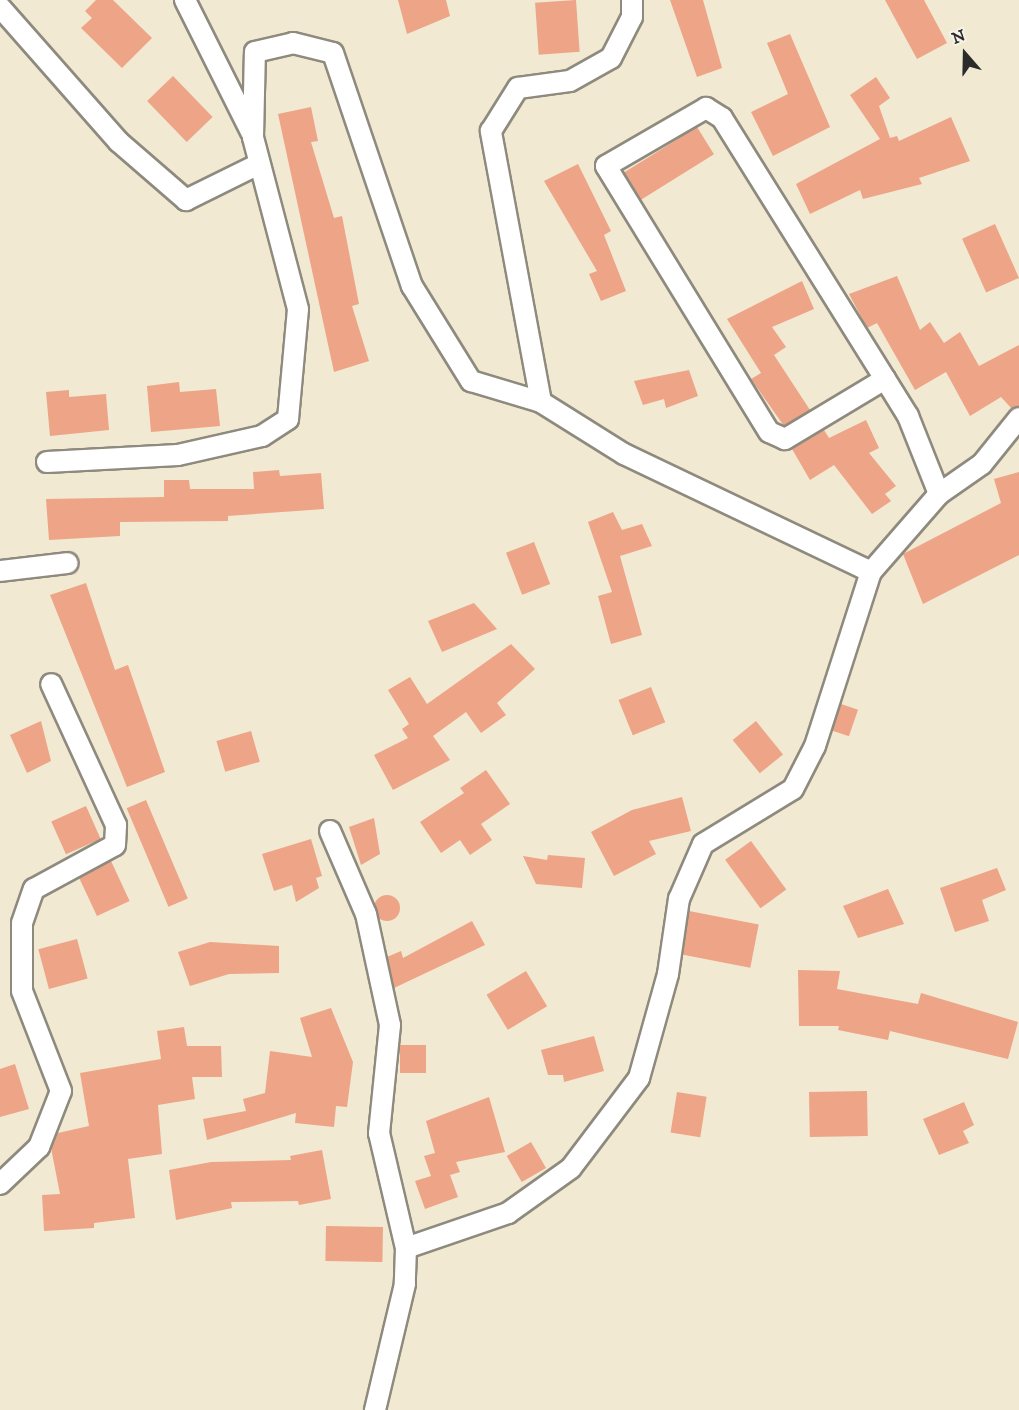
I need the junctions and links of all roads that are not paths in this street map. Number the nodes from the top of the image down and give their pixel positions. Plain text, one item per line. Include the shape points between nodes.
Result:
1 (185, 0) edge
2 (632, 0) edge
3 (0, 7) edge
4 (253, 138) junction
5 (259, 164) junction
6 (885, 379) junction
7 (541, 402) junction
8 (1019, 418) edge
9 (47, 462) dead end
10 (939, 494) junction
11 (68, 562) dead end
12 (0, 571) edge
13 (871, 572) junction
14 (51, 684) dead end
15 (330, 831) dead end
16 (0, 1184) edge
17 (406, 1248) junction
18 (375, 1410) edge

1 - 4 street
2 - 7 street via 632,17 611,58 570,81 518,88 491,131
3 - 5 street via 119,142 186,200
4 - 5 street
4 - 7 street via 255,52 293,43 333,53 412,286 471,381
5 - 9 street via 297,309 288,419 262,436 178,455
6 - 6 street via 785,439 769,432 606,166 705,108 722,118
6 - 10 street via 908,416
7 - 13 street via 624,454
8 - 10 street via 982,464
10 - 13 street
11 - 12 street
13 - 17 street via 814,746 793,789 704,844 699,853 679,899 668,974 639,1078 571,1168 508,1213
14 - 16 street via 116,825 115,845 34,889 22,923 22,991 61,1091 39,1147
15 - 17 street via 366,914 390,1025 379,1133
17 - 18 street via 405,1284

